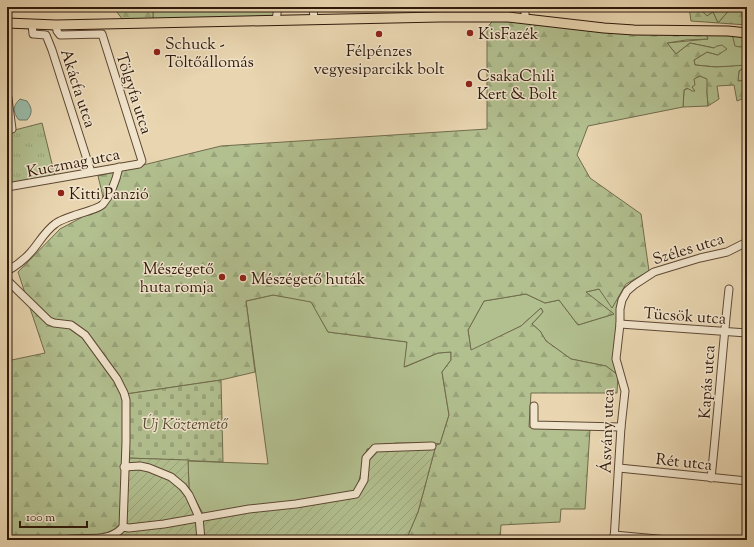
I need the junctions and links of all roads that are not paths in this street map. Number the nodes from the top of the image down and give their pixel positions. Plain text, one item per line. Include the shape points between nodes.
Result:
1 (278, 7) edge
2 (313, 7) edge
3 (525, 7) edge
4 (314, 19) junction
5 (525, 19) junction
6 (276, 20) junction
7 (7, 23) edge
8 (32, 24) junction
9 (56, 24) junction
10 (747, 33) edge
11 (46, 35) junction
12 (60, 35) junction
13 (7, 91) edge
14 (12, 129) dead end
15 (142, 161) joint
16 (119, 167) junction
17 (91, 172) junction
18 (7, 187) edge
19 (747, 242) edge
20 (7, 271) edge
21 (7, 280) edge
22 (729, 289) dead end
23 (620, 324) junction
24 (724, 331) junction
25 (747, 333) edge
26 (534, 406) dead end
27 (621, 427) junction
28 (432, 446) dead end
29 (124, 467) junction
30 (619, 468) junction
31 (711, 478) junction
32 (747, 481) edge
33 (199, 517) junction
34 (123, 527) junction
35 (614, 538) edge
36 (62, 540) edge
37 (201, 540) edge
38 (668, 540) edge

1 - 6 street
2 - 4 street
3 - 5 street
4 - 5 main road
4 - 6 main road
5 - 10 main road via 611,28 721,30
6 - 9 main road
7 - 8 main road
8 - 9 main road
8 - 11 street, Akácfa utca via 33,34
9 - 12 street
11 - 12 street
11 - 17 street, Akácfa utca
12 - 15 street, Tölgyfa utca via 102,34
13 - 14 street
15 - 16 street, Kuczmag utca via 139,164
16 - 17 street, Kuczmag utca
16 - 20 street via 112,190 102,205 55,224 17,266
17 - 18 street, Kuczmag utca
19 - 23 street, Széles utca via 727,252 654,272 627,291 620,309
21 - 29 street via 44,318 54,323 71,325 85,335 122,387 126,400
22 - 24 street, Kapás utca
23 - 24 street, Tücsök utca
23 - 27 street, Ásvány utca via 616,359 625,390
24 - 25 street, Tücsök utca
24 - 31 street, Kapás utca
26 - 27 street via 534,425
27 - 30 street, Ásvány utca
28 - 33 street via 375,448 366,458 364,480 356,494
29 - 33 street via 140,466 171,477 189,495
29 - 34 street
30 - 31 street, Rét utca
30 - 35 street, Ásvány utca
31 - 32 street, Rét utca
33 - 34 street via 164,524
33 - 37 street
34 - 36 street via 108,537
35 - 38 street

